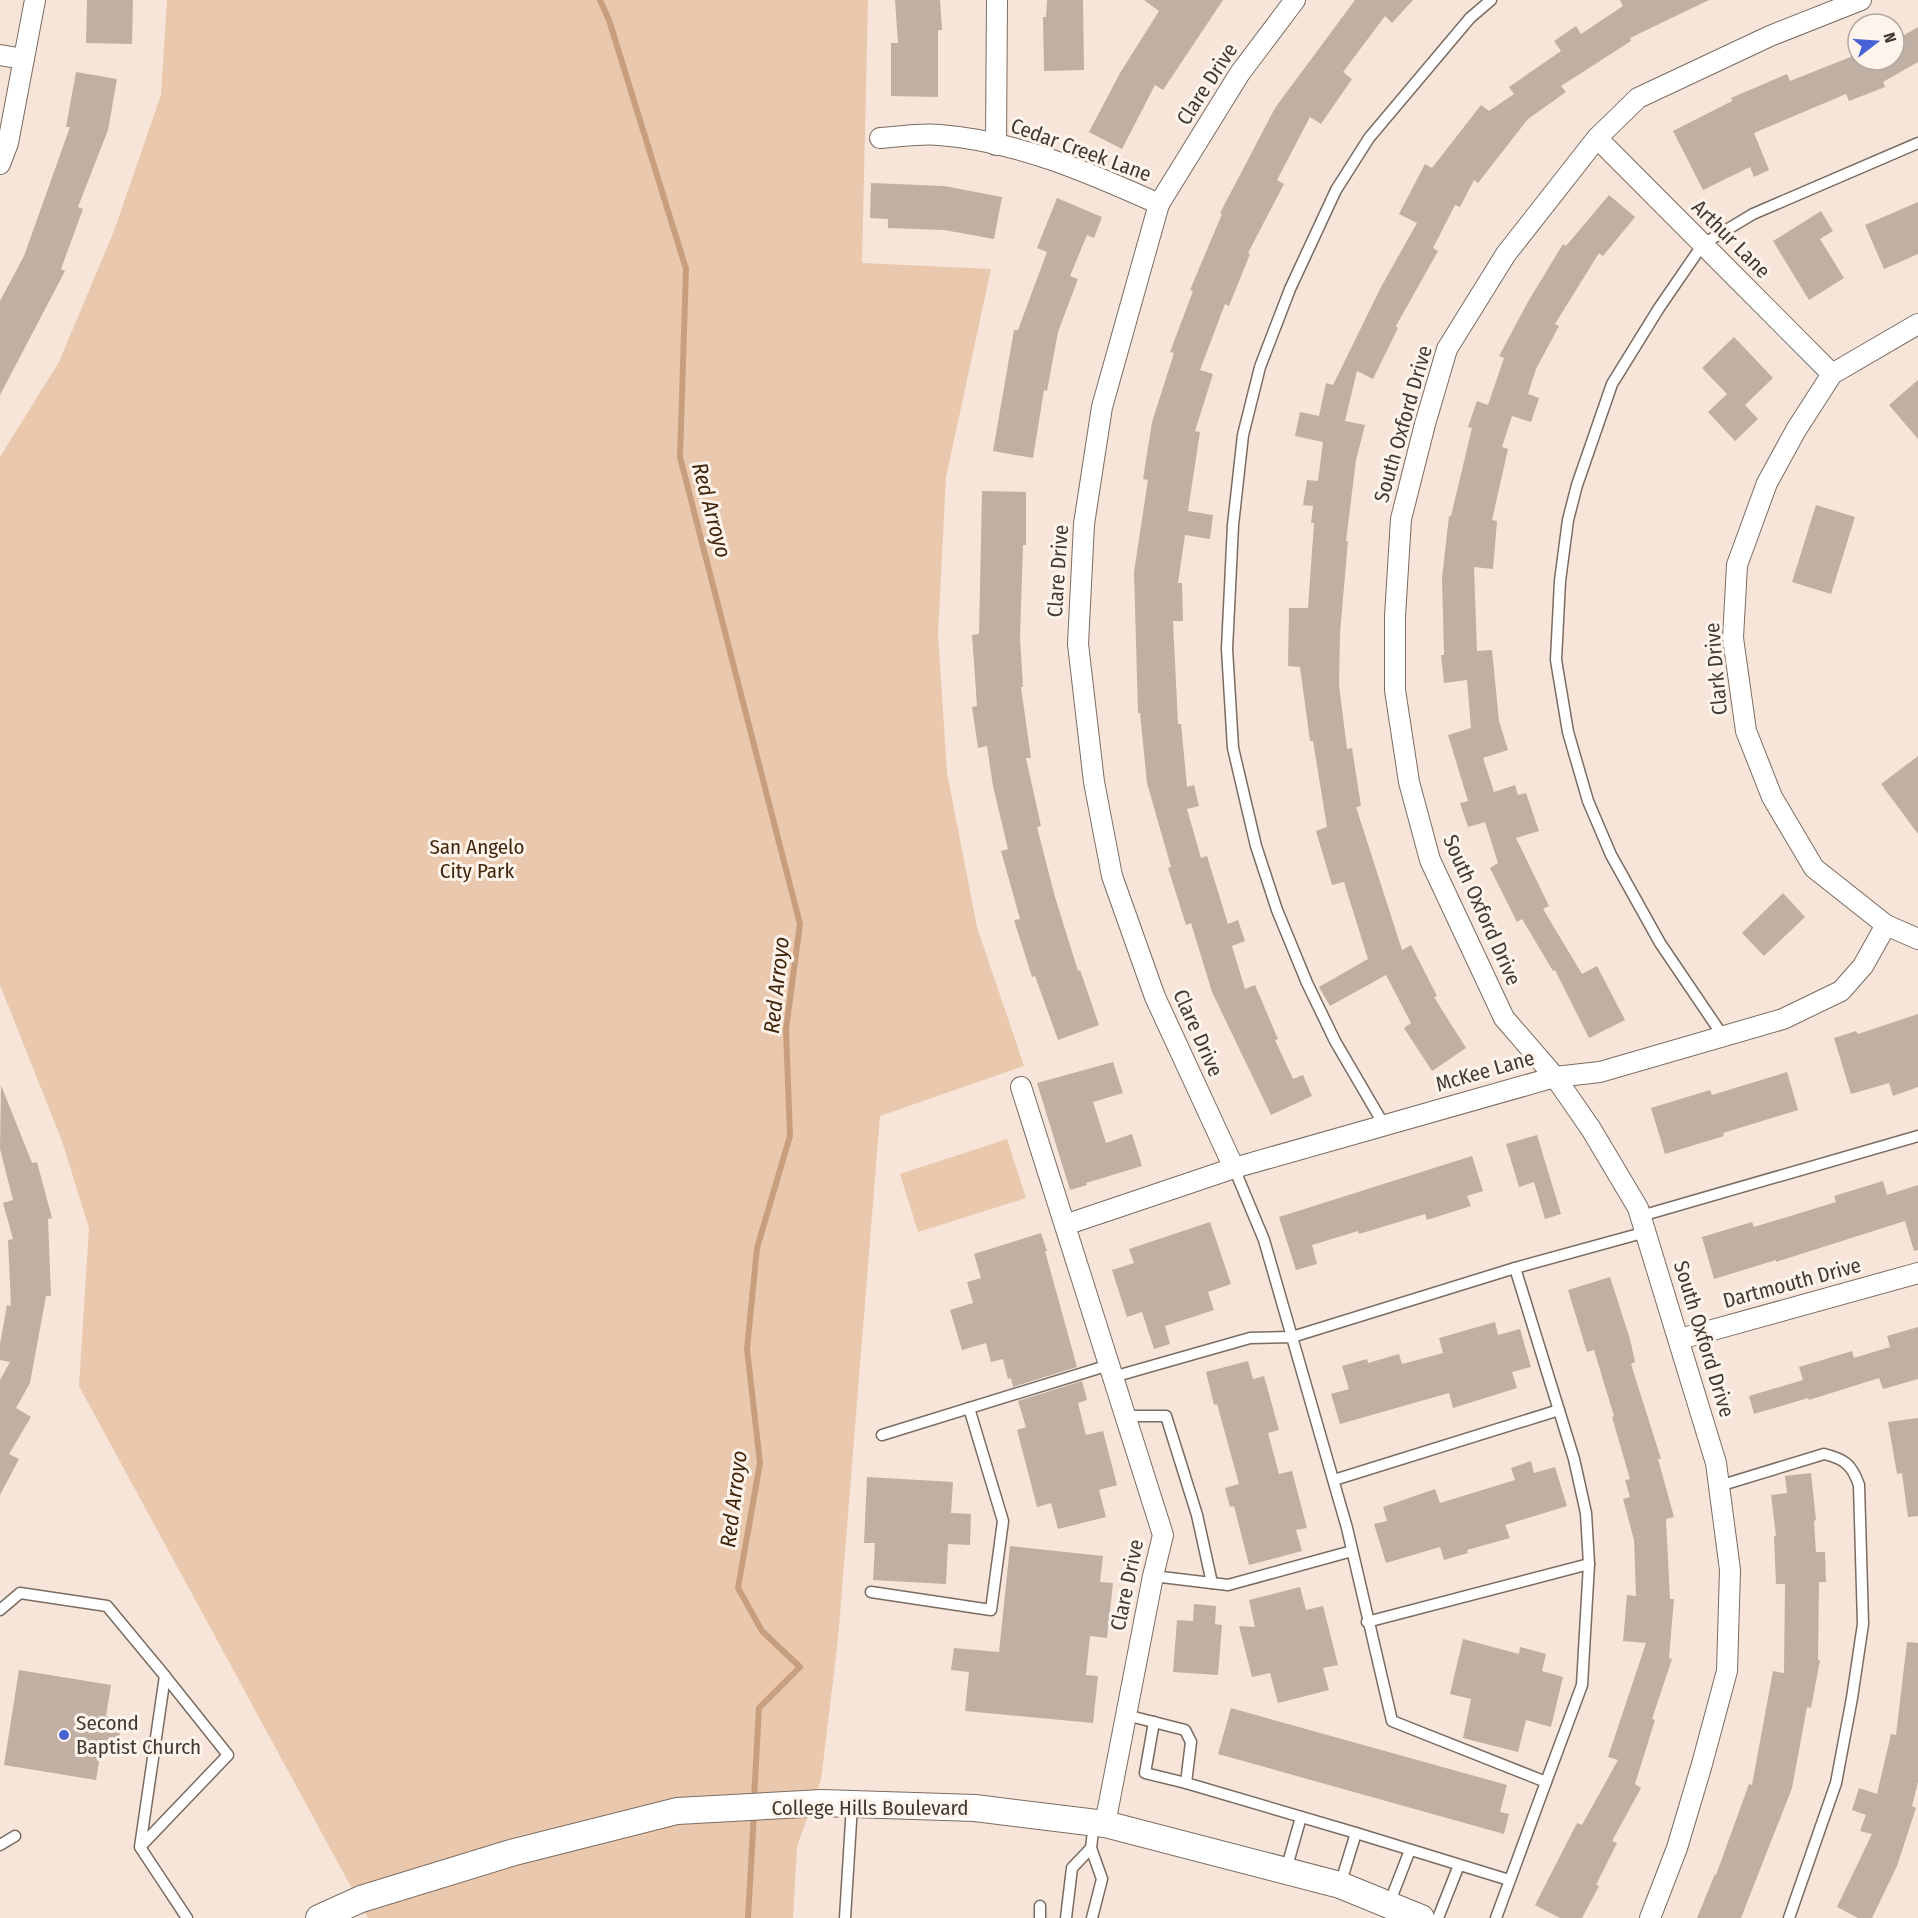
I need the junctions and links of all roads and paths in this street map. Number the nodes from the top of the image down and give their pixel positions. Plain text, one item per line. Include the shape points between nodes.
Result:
1 (35, 0) edge
2 (998, 0) edge
3 (1295, 0) edge
4 (1491, 0) edge
5 (1861, 0) edge
6 (0, 55) edge
7 (24, 59) junction
8 (880, 138) dead end
9 (1597, 138) junction
10 (1918, 143) edge
11 (996, 145) junction
12 (0, 164) edge
13 (1159, 204) junction
14 (1703, 244) junction
15 (1918, 324) edge
16 (1832, 374) junction
17 (1886, 924) junction
18 (1918, 939) edge
19 (1724, 1036) junction
20 (1555, 1077) junction
21 (1021, 1087) dead end
22 (1384, 1125) junction
23 (1918, 1136) edge
24 (1234, 1168) junction
25 (1065, 1224) junction
26 (1643, 1224) junction
27 (1515, 1268) junction
28 (1918, 1273) edge
29 (1292, 1337) junction
30 (1680, 1339) junction
31 (1111, 1371) junction
32 (969, 1408) junction
33 (1559, 1410) junction
34 (1125, 1416) junction
35 (882, 1435) dead end
36 (1334, 1480) junction
37 (1719, 1486) junction
38 (1352, 1551) junction
39 (1589, 1564) junction
40 (1153, 1576) junction
41 (1212, 1583) junction
42 (871, 1592) dead end
43 (0, 1610) edge
44 (1367, 1622) junction
45 (165, 1676) junction
46 (1126, 1716) junction
47 (1154, 1722) junction
48 (1546, 1782) junction
49 (1186, 1783) junction
50 (852, 1805) junction
51 (1301, 1817) junction
52 (1099, 1823) junction
53 (1356, 1833) junction
54 (15, 1836) dead end
55 (0, 1845) edge
56 (140, 1847) junction
57 (1091, 1848) junction
58 (1410, 1850) junction
59 (1459, 1865) junction
60 (1286, 1870) junction
61 (1509, 1880) junction
62 (1340, 1885) junction
63 (1389, 1904) junction
64 (1040, 1906) dead end
65 (188, 1918) edge
66 (319, 1918) edge
67 (845, 1918) edge
68 (1040, 1918) edge
69 (1066, 1918) edge
70 (1092, 1918) edge
71 (1421, 1918) edge
72 (1438, 1918) edge
73 (1496, 1918) edge
74 (1650, 1918) edge
75 (1789, 1918) edge

1 - 7 street
2 - 11 street
3 - 13 street, Clare Drive via 1240,73
4 - 22 lane via 1470,18 1369,138 1336,190 1290,289 1260,367 1243,435 1233,525 1227,649 1233,748 1256,846 1306,982
5 - 9 street, South Oxford Drive via 1770,36 1638,98
6 - 7 street
7 - 12 street via 8,143
8 - 11 street, Cedar Creek Lane via 939,135
9 - 14 street, Arthur Lane
9 - 20 street, South Oxford Drive via 1506,255 1447,348 1401,519 1395,616 1395,690 1409,782 1430,860 1504,1018
10 - 14 lane via 1753,214
11 - 13 street, Cedar Creek Lane via 1074,168
13 - 24 street, Clare Drive via 1102,406 1084,524 1078,644 1094,782 1112,876 1155,997
14 - 16 street, Arthur Lane
14 - 19 lane via 1612,384 1568,520 1556,660 1568,732 1588,801 1611,855 1660,943
15 - 16 street, Clark Drive
16 - 17 street, Clark Drive via 1767,483 1737,564 1733,638 1746,731 1772,798 1814,868
17 - 18 street, Clark Drive
17 - 19 street, McKee Lane via 1863,966 1841,991 1783,1019
19 - 20 street, McKee Lane via 1600,1072
20 - 22 street, McKee Lane
20 - 26 street, South Oxford Drive via 1591,1129 1638,1208
21 - 25 street, Clare Drive
22 - 24 street, McKee Lane
23 - 26 lane
24 - 25 street, McKee Lane
24 - 29 lane via 1264,1240
25 - 31 street, Clare Drive
26 - 27 lane
26 - 30 street, South Oxford Drive
27 - 29 lane
27 - 33 lane
28 - 30 street, Dartmouth Drive
29 - 31 lane via 1250,1338
29 - 36 lane
30 - 37 street, South Oxford Drive
31 - 32 lane
31 - 34 street, Clare Drive
32 - 35 lane
32 - 42 lane via 1003,1521 991,1610
33 - 36 lane
33 - 39 lane via 1586,1513
34 - 40 street, Clare Drive via 1162,1535
34 - 41 lane via 1166,1416 1197,1515
36 - 38 lane
37 - 74 street, South Oxford Drive via 1730,1570 1727,1671 1677,1848
37 - 75 lane via 1824,1454 1848,1464 1859,1485 1863,1624 1852,1698 1836,1783
38 - 41 lane via 1228,1585
38 - 44 lane
39 - 44 lane
39 - 48 lane via 1582,1685
40 - 41 lane
40 - 46 street, Clare Drive
43 - 45 lane via 20,1593 107,1606
44 - 48 lane via 1392,1721
45 - 56 lane
45 - 56 lane via 228,1755
46 - 47 lane
46 - 52 street, Clare Drive
47 - 49 lane via 1185,1730 1191,1742
47 - 49 lane via 1145,1773
48 - 61 lane
49 - 51 lane
50 - 52 street, College Hills Boulevard via 975,1808
50 - 66 street, College Hills Boulevard via 822,1803 677,1811 512,1852 361,1899
50 - 67 lane
51 - 53 lane
51 - 60 lane
52 - 57 lane
52 - 60 street, College Hills Boulevard
53 - 58 lane
53 - 62 lane
54 - 55 lane
56 - 65 lane
57 - 69 lane via 1072,1868
57 - 70 lane via 1102,1879
58 - 59 lane
58 - 63 lane
59 - 61 lane
59 - 72 lane
60 - 62 street, College Hills Boulevard
61 - 73 lane
62 - 63 street, College Hills Boulevard
63 - 71 street, College Hills Boulevard
64 - 68 lane

